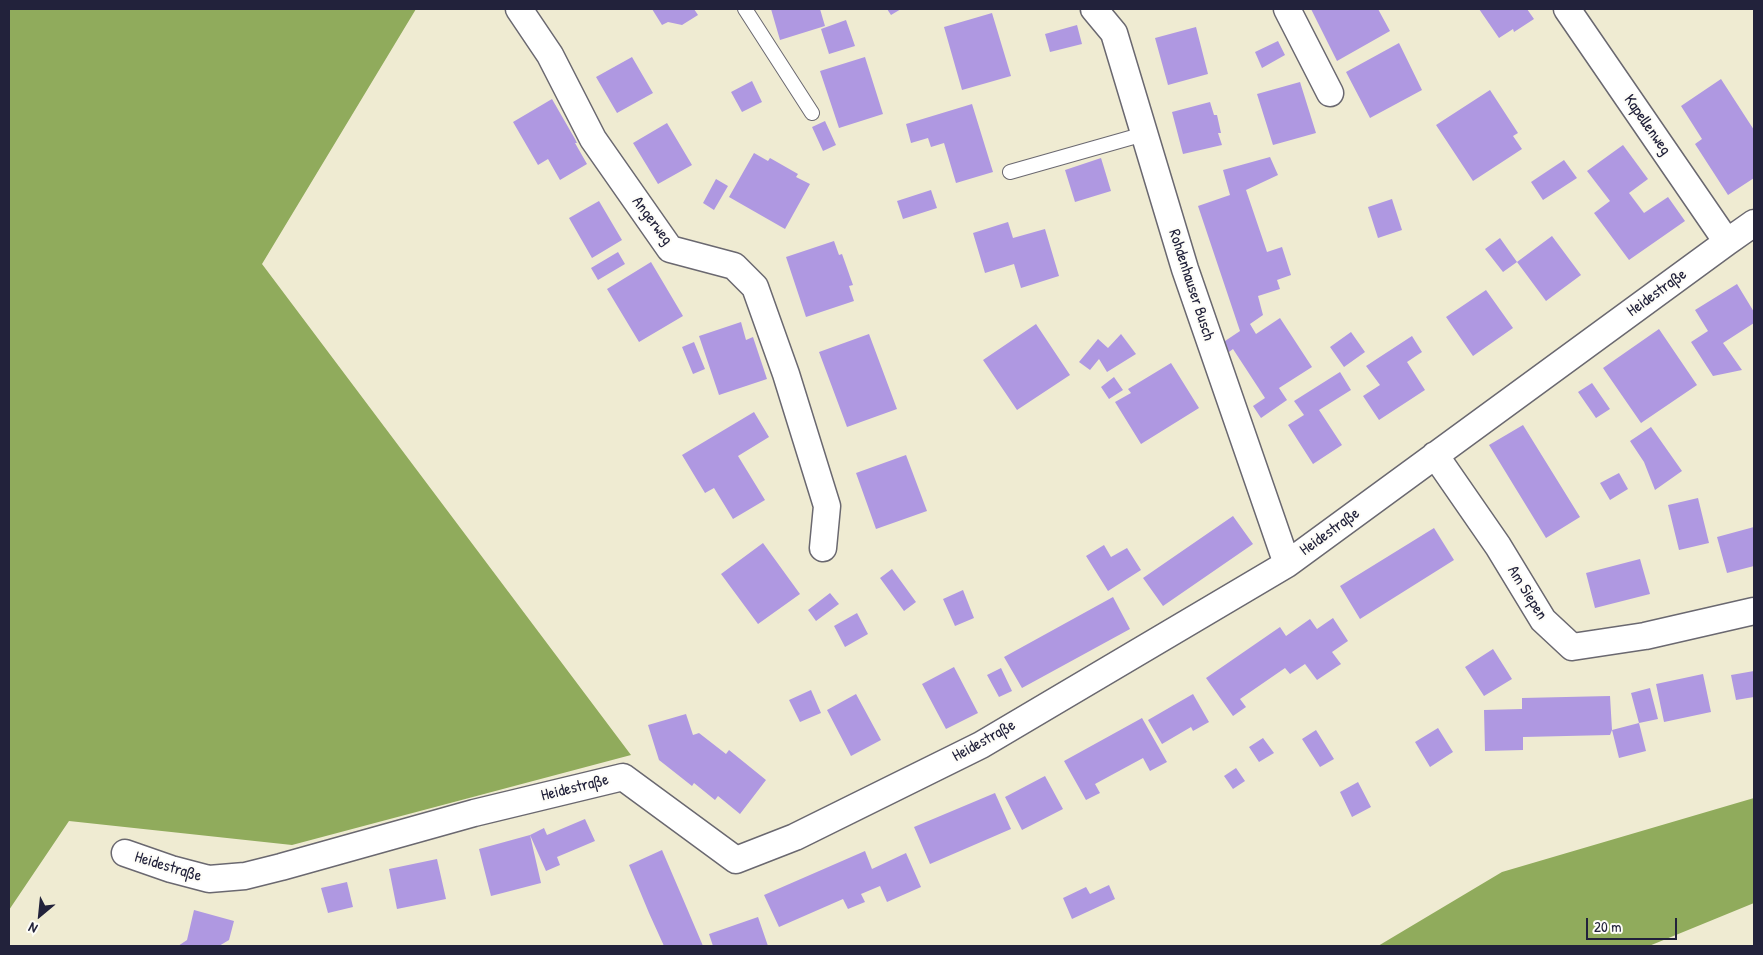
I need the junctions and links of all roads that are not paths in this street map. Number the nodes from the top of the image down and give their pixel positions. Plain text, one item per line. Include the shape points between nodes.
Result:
1 (520, 9) edge
2 (745, 9) edge
3 (1094, 9) edge
4 (1287, 9) edge
5 (1566, 9) edge
6 (1330, 93) dead end
7 (812, 113) dead end
8 (1144, 134) junction
9 (1010, 172) dead end
10 (1754, 223) edge
11 (1727, 242) junction
12 (1435, 455) junction
13 (823, 548) dead end
14 (1287, 564) junction
15 (1754, 611) edge
16 (126, 853) dead end

1 - 13 street, Angerweg via 550,55 593,139 670,249 734,266 755,287 827,506
2 - 7 lane
3 - 8 street, Rohdenhauser Busch via 1114,33
4 - 6 street
5 - 11 street, Kapellenweg
8 - 9 lane
8 - 14 street, Rohdenhauser Busch via 1185,269
10 - 11 street, Heidestraße
11 - 12 street, Heidestraße
12 - 14 street, Heidestraße
12 - 15 street, Am Siepen via 1498,546 1543,620 1572,647 1645,636
14 - 16 street, Heidestraße via 981,745 795,838 736,860 623,777 474,813 245,876 209,879

